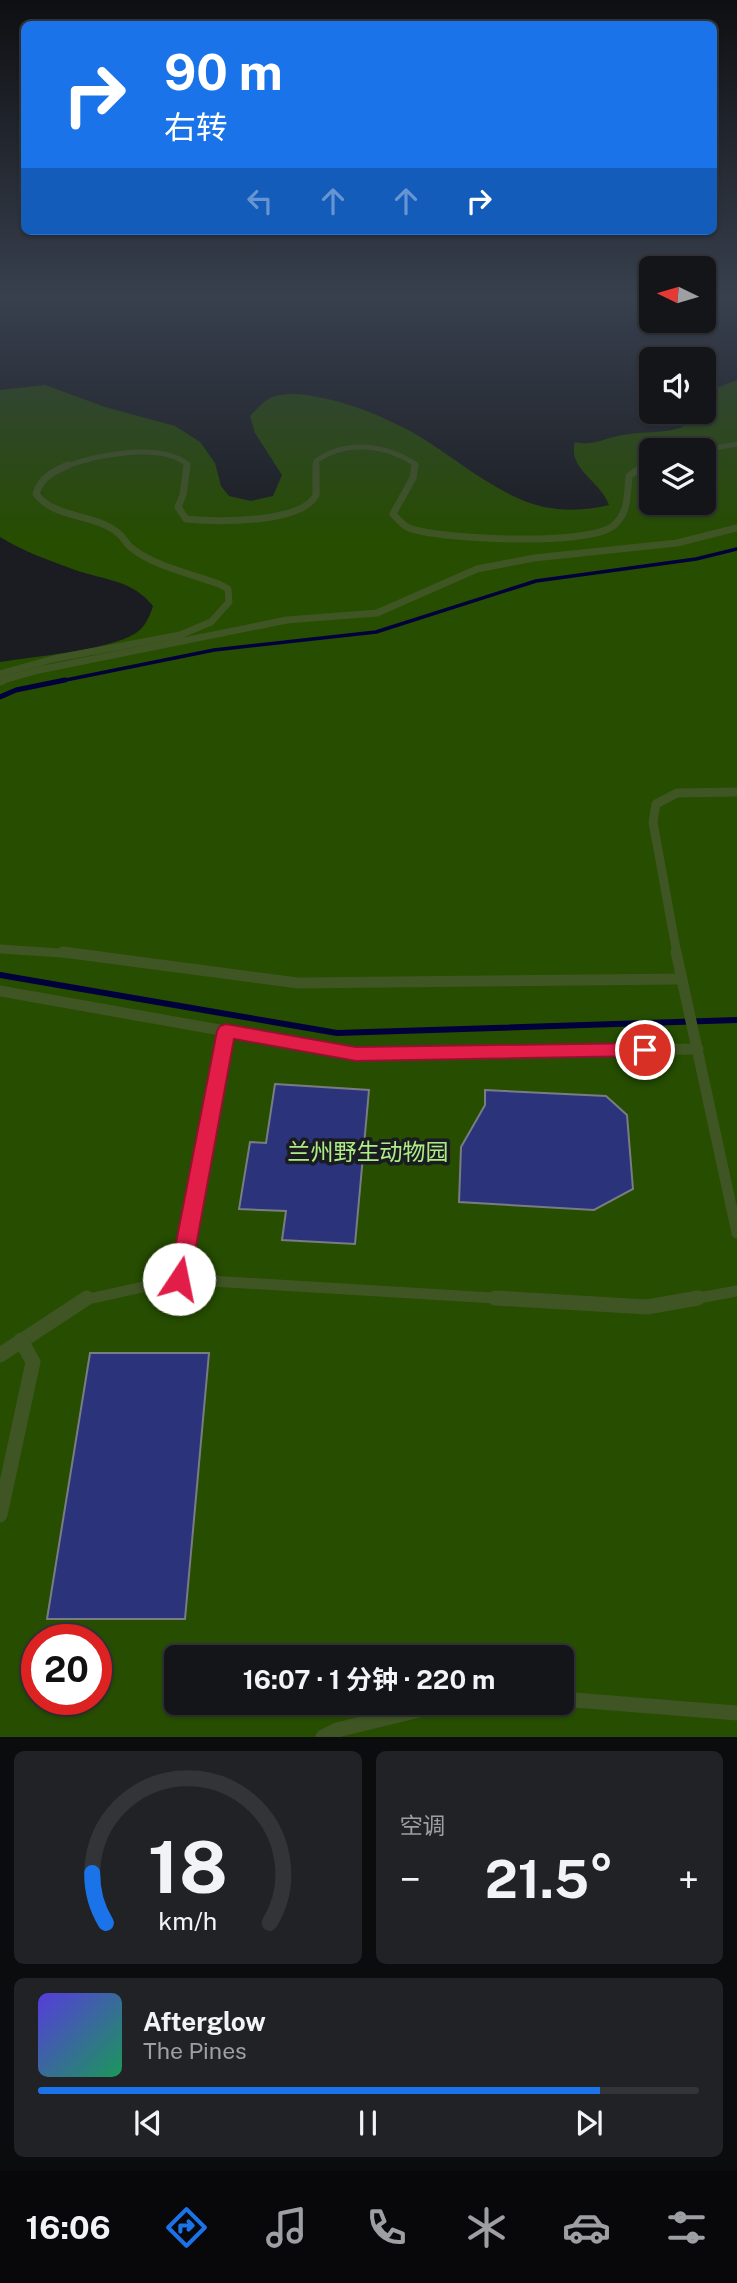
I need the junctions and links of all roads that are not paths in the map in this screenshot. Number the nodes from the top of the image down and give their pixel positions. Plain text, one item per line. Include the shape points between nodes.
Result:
1 (737, 444) edge
2 (716, 448) edge
3 (639, 469) edge
4 (737, 528) edge
5 (0, 674) edge
6 (0, 681) edge
7 (737, 792) edge
8 (0, 949) edge
9 (681, 979) junction
10 (0, 991) edge
11 (226, 1031) junction
12 (698, 1049) junction
13 (737, 1233) edge
14 (179, 1279) junction
15 (737, 1291) edge
16 (21, 1340) junction
17 (0, 1355) edge
18 (0, 1516) edge
19 (574, 1700) edge
20 (737, 1713) edge
21 (399, 1715) edge
22 (323, 1737) edge

1 - 2 lane
3 - 5 lane via 629,476 625,513 604,531 508,537 444,536 408,528 393,514 396,500 416,472 415,464 395,452 376,448 324,453 316,461 317,490 304,508 213,521 186,519 178,507 187,464 175,454 147,451 66,465 50,473 37,488 45,506 97,522 119,533 141,555 219,584 228,589 229,602 211,622 180,635
4 - 6 lane via 677,543 534,558 477,569 377,613 287,620
7 - 9 lane via 677,793 656,804 653,822
8 - 9 lane via 52,951 299,983
9 - 12 lane
10 - 11 lane
11 - 12 lane via 356,1054
11 - 14 lane
12 - 13 lane
14 - 15 lane via 647,1307
14 - 16 lane via 88,1297
16 - 17 lane
16 - 18 lane via 33,1362
19 - 20 lane
21 - 22 lane

